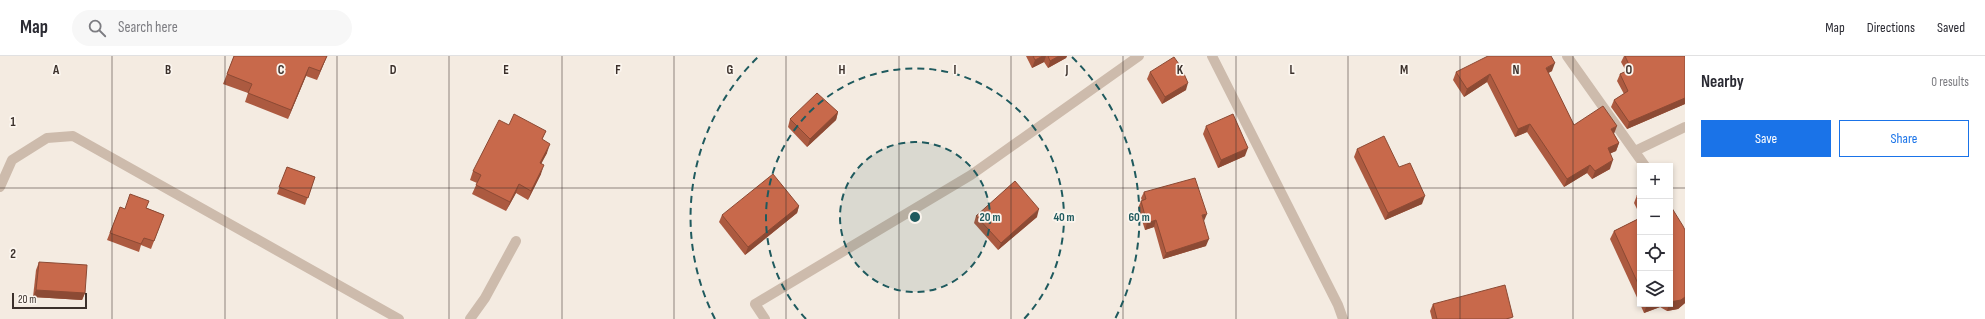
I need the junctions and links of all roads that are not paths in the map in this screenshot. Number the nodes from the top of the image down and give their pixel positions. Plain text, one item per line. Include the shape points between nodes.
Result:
1 (1139, 56) edge
2 (1212, 56) edge
3 (1567, 56) edge
4 (1685, 127) edge
5 (1636, 152) junction
6 (1642, 163) edge
7 (0, 187) edge
8 (516, 241) dead end
9 (399, 319) edge
10 (470, 319) edge
11 (766, 319) edge
12 (1343, 319) edge

1 - 11 street via 971,175 755,304
2 - 12 street
3 - 5 street
4 - 5 street
5 - 6 street
7 - 9 street via 12,160 47,138 73,136
8 - 10 street via 485,298

